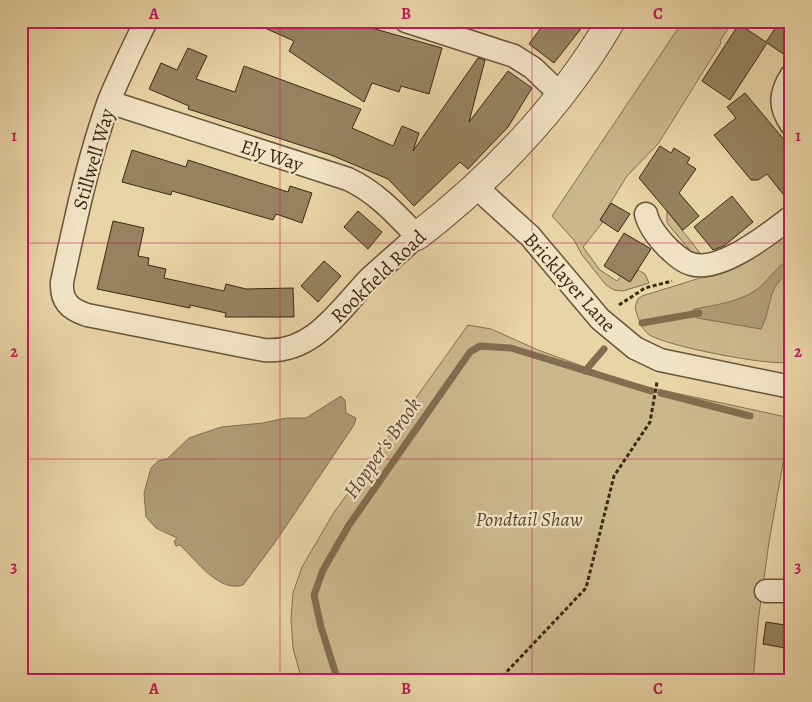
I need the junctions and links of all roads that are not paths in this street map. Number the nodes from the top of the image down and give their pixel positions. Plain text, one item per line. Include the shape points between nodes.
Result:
1 (146, 21) edge
2 (406, 21) edge
3 (611, 21) edge
4 (791, 76) edge
5 (560, 94) junction
6 (109, 102) junction
7 (791, 124) edge
8 (476, 187) junction
9 (646, 214) dead end
10 (791, 217) edge
11 (417, 236) junction
12 (65, 302) joint
13 (791, 387) edge
14 (766, 590) dead end
15 (791, 591) edge

1 - 6 street, Stillwell Way
2 - 5 street via 514,56 533,68
3 - 5 street, Rookfield Road via 590,57
4 - 7 street via 781,101
5 - 8 street, Rookfield Road via 512,152
6 - 11 street, Ely Way via 348,179 382,202
6 - 12 street, Stillwell Way via 67,257 62,282
8 - 11 street, Rookfield Road
8 - 13 street, Bricklayer Lane via 530,236 600,319 635,348 660,360
9 - 10 street via 665,245 689,263 702,265 740,252
11 - 12 street, Rookfield Road via 318,333 302,344 283,350 264,350 86,315
14 - 15 street

